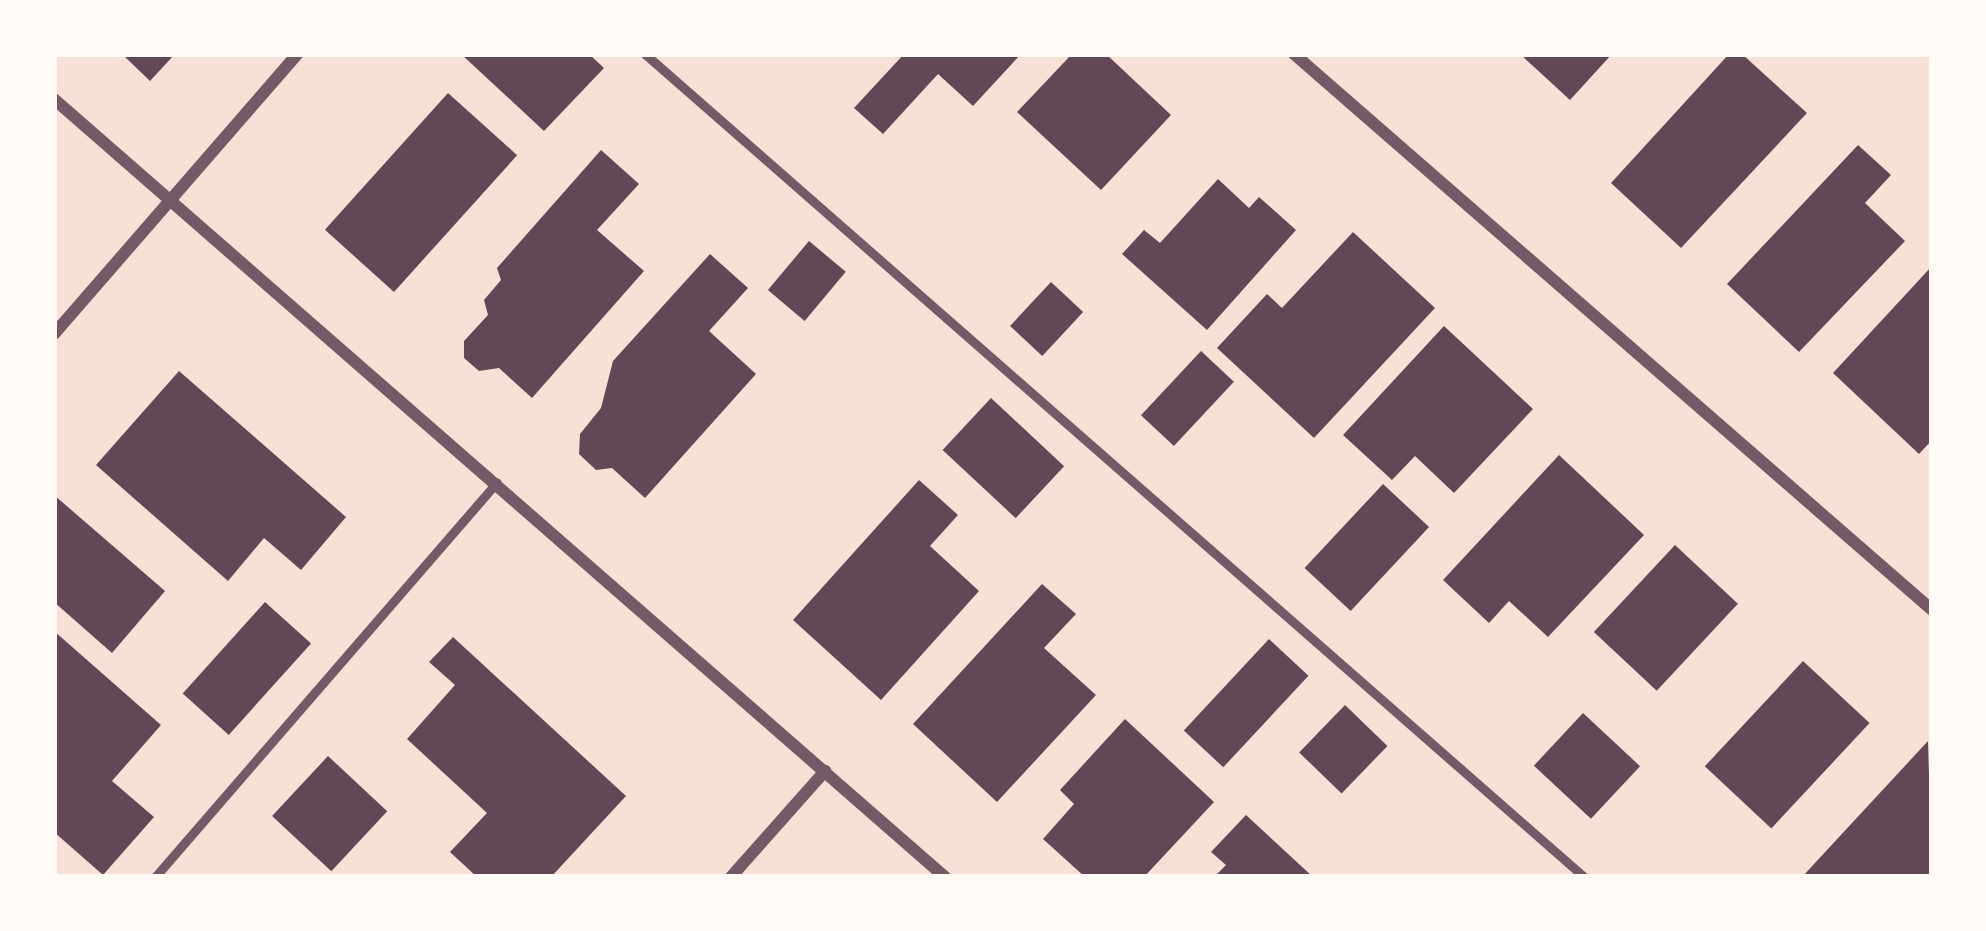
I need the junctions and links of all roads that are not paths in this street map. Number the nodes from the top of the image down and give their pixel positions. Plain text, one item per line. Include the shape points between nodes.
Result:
1 (297, 54) edge
2 (645, 54) edge
3 (1294, 54) edge
4 (54, 99) edge
5 (170, 200) junction
6 (54, 334) edge
7 (498, 482) junction
8 (1932, 610) edge
9 (825, 771) junction
10 (155, 877) edge
11 (731, 877) edge
12 (945, 877) edge
13 (1584, 877) edge

1 - 5 street
2 - 13 lane
3 - 8 street
4 - 5 street
5 - 6 street
5 - 7 street
7 - 9 street
7 - 10 lane
9 - 11 street
9 - 12 street

